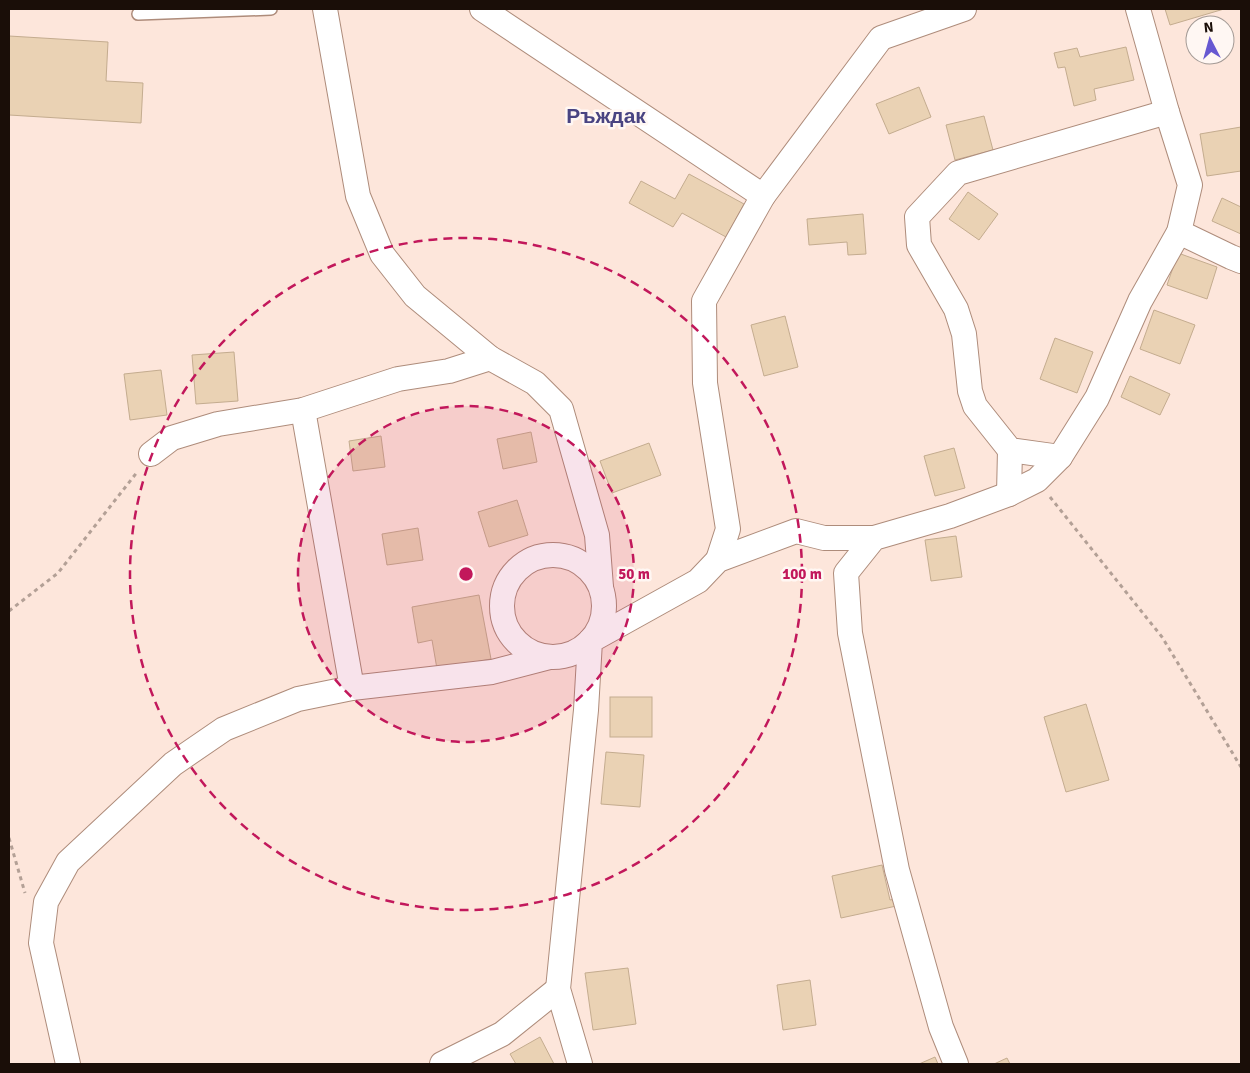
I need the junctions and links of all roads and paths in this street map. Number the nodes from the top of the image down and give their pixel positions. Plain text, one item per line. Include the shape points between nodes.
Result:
1 (271, 9) edge
2 (325, 9) edge
3 (482, 9) edge
4 (964, 9) edge
5 (1138, 9) edge
6 (138, 14) dead end
7 (1167, 112) junction
8 (763, 196) junction
9 (1179, 232) junction
10 (1241, 261) edge
11 (490, 358) junction
12 (303, 410) junction
13 (1010, 450) junction
14 (151, 454) joint
15 (1060, 458) junction
16 (1037, 480) junction
17 (1008, 494) junction
18 (824, 538) junction
19 (874, 538) junction
20 (718, 560) junction
21 (846, 573) junction
22 (601, 587) junction
23 (9, 611) edge
24 (590, 641) junction
25 (550, 657) junction
26 (352, 688) junction
27 (1241, 768) edge
28 (558, 989) junction
29 (68, 1064) edge
30 (442, 1064) edge
31 (580, 1064) edge
32 (956, 1064) edge

1 - 6 lane
2 - 11 street via 358,196 382,254 415,296
3 - 8 street
4 - 8 street via 881,38
5 - 7 street
7 - 9 street via 1190,185
7 - 13 street via 958,173 918,217 920,244 956,310 964,334 970,391 976,406
8 - 20 street via 704,301 706,383 728,529
9 - 10 street
9 - 15 street via 1140,301 1097,398
11 - 12 street via 449,371 398,379
11 - 22 street via 535,383 560,409 597,536
12 - 14 street via 218,424 172,438
12 - 26 street
13 - 15 street
13 - 17 street
14 - 23 path via 58,573
15 - 16 street
16 - 17 street
16 - 27 path via 1162,637
17 - 19 street via 950,516
18 - 19 street
18 - 20 street via 796,531
18 - 21 street
19 - 21 street
20 - 24 street via 698,581
21 - 32 street via 850,633 898,870 941,1027
22 - 24 street via 604,616
22 - 25 street via 593,573 567,556 551,554 536,557 511,575 501,605 510,635 534,654
24 - 25 street via 572,654
24 - 28 street
25 - 26 street via 492,672
26 - 29 street via 298,699 224,729 173,764 68,862 46,902 41,943
28 - 30 street via 502,1034
28 - 31 street

